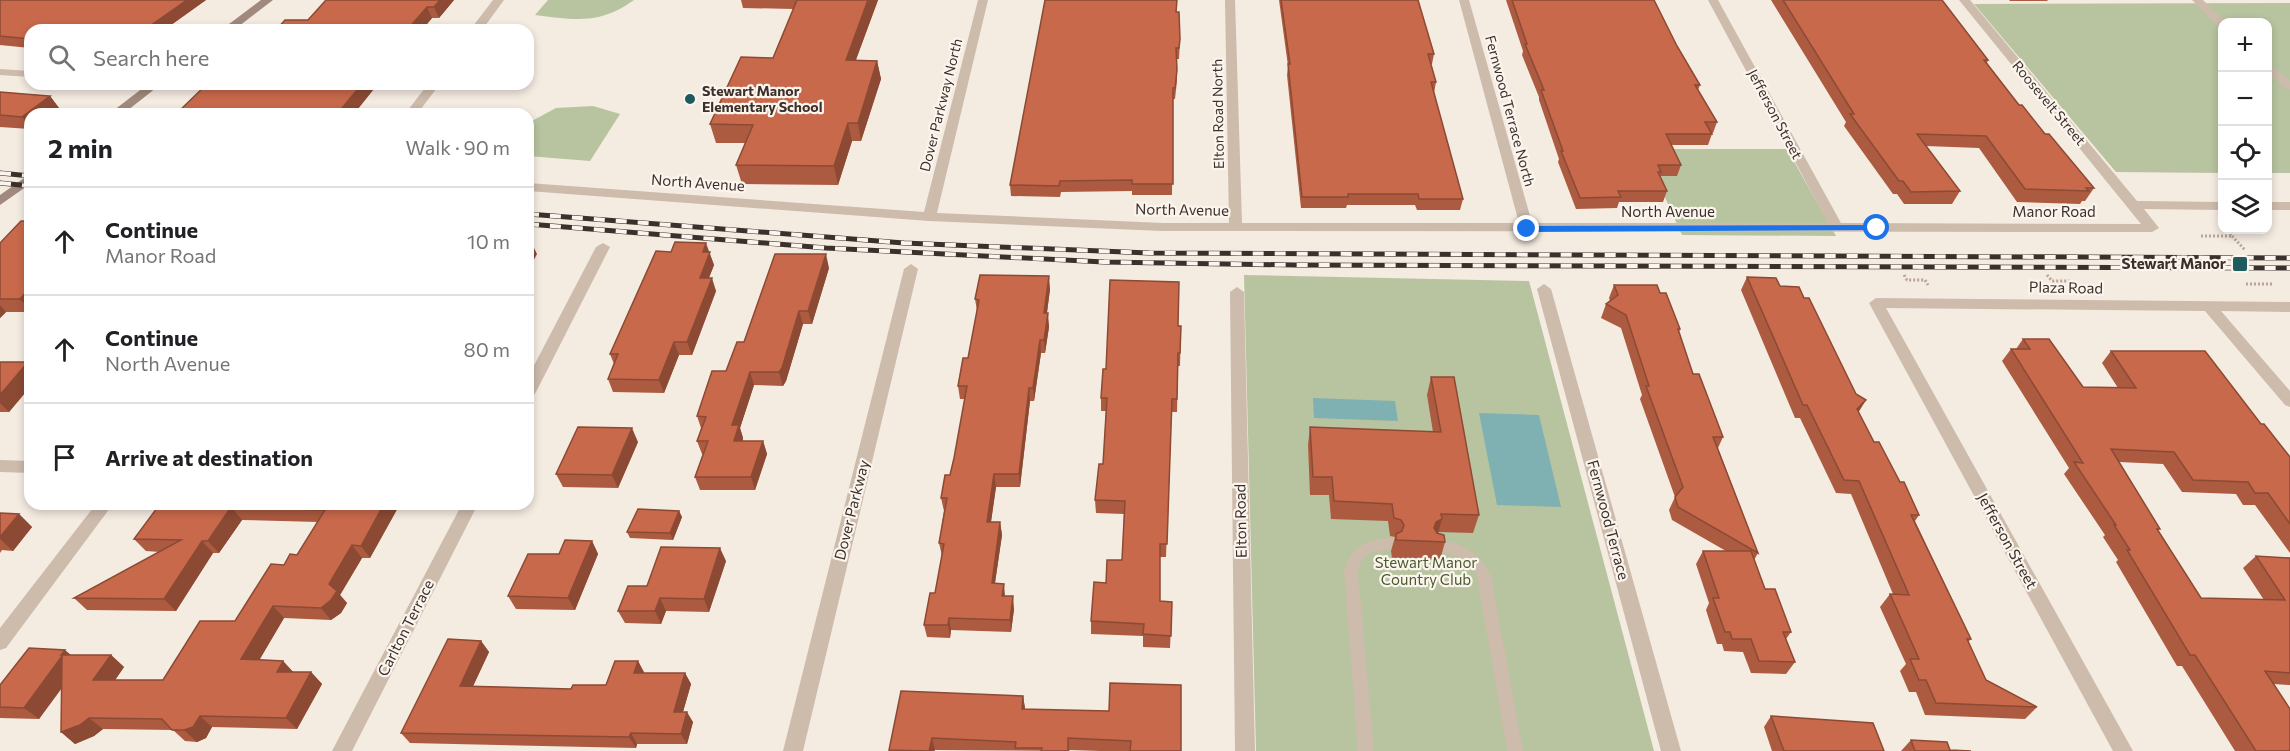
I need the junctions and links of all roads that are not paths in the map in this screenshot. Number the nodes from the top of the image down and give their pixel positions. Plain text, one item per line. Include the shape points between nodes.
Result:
1 (268, 0) edge
2 (499, 0) edge
3 (983, 0) edge
4 (1230, 0) edge
5 (1464, 0) edge
6 (1713, 0) edge
7 (1964, 0) edge
8 (2197, 0) edge
9 (2218, 19) edge
10 (235, 24) edge
11 (481, 24) edge
12 (2272, 70) edge
13 (0, 72) edge
14 (24, 74) edge
15 (2290, 87) edge
16 (146, 90) edge
17 (429, 90) edge
18 (123, 108) edge
19 (416, 108) edge
20 (24, 183) edge
21 (534, 187) edge
22 (0, 201) edge
23 (2134, 205) junction
24 (2218, 206) edge
25 (2272, 206) edge
26 (2290, 206) edge
27 (929, 217) junction
28 (1236, 228) junction
29 (1837, 228) junction
30 (1527, 229) junction
31 (603, 246) dead end
32 (911, 269) dead end
33 (1544, 289) dead end
34 (1237, 292) dead end
35 (2209, 306) junction
36 (2290, 307) edge
37 (1892, 331) joint
38 (534, 380) edge
39 (2290, 401) edge
40 (0, 466) edge
41 (24, 467) edge
42 (100, 510) edge
43 (467, 510) edge
44 (1391, 544) dead end
45 (1438, 545) edge
46 (0, 642) edge
47 (342, 751) edge
48 (793, 751) edge
49 (1245, 751) edge
50 (1366, 751) edge
51 (1515, 751) edge
52 (1671, 751) edge
53 (2122, 751) edge

1 - 10 main road
2 - 11 street
3 - 27 street, Dover Parkway North
4 - 28 street, Elton Road North
5 - 30 street, Fernwood Terrace North
6 - 29 street, Jefferson Street
7 - 23 street, Roosevelt Street
8 - 9 street
12 - 15 street
13 - 14 street
16 - 18 main road
17 - 19 street
20 - 22 main road
21 - 27 street, North Avenue
23 - 24 street
23 - 29 street, Manor Road via 2152,228
25 - 26 street
27 - 28 street, North Avenue
28 - 30 street, North Avenue
29 - 30 street, North Avenue
31 - 38 street
32 - 48 street, Dover Parkway
33 - 52 street, Fernwood Terrace
34 - 49 street, Elton Road
35 - 36 street, Plaza Road
35 - 37 street, Plaza Road via 1876,303
35 - 39 street
37 - 53 street, Jefferson Street
40 - 41 street
42 - 46 street
43 - 47 street, Carlton Terrace
44 - 50 lane via 1363,549 1353,559 1351,572
45 - 51 lane via 1466,551 1484,576

